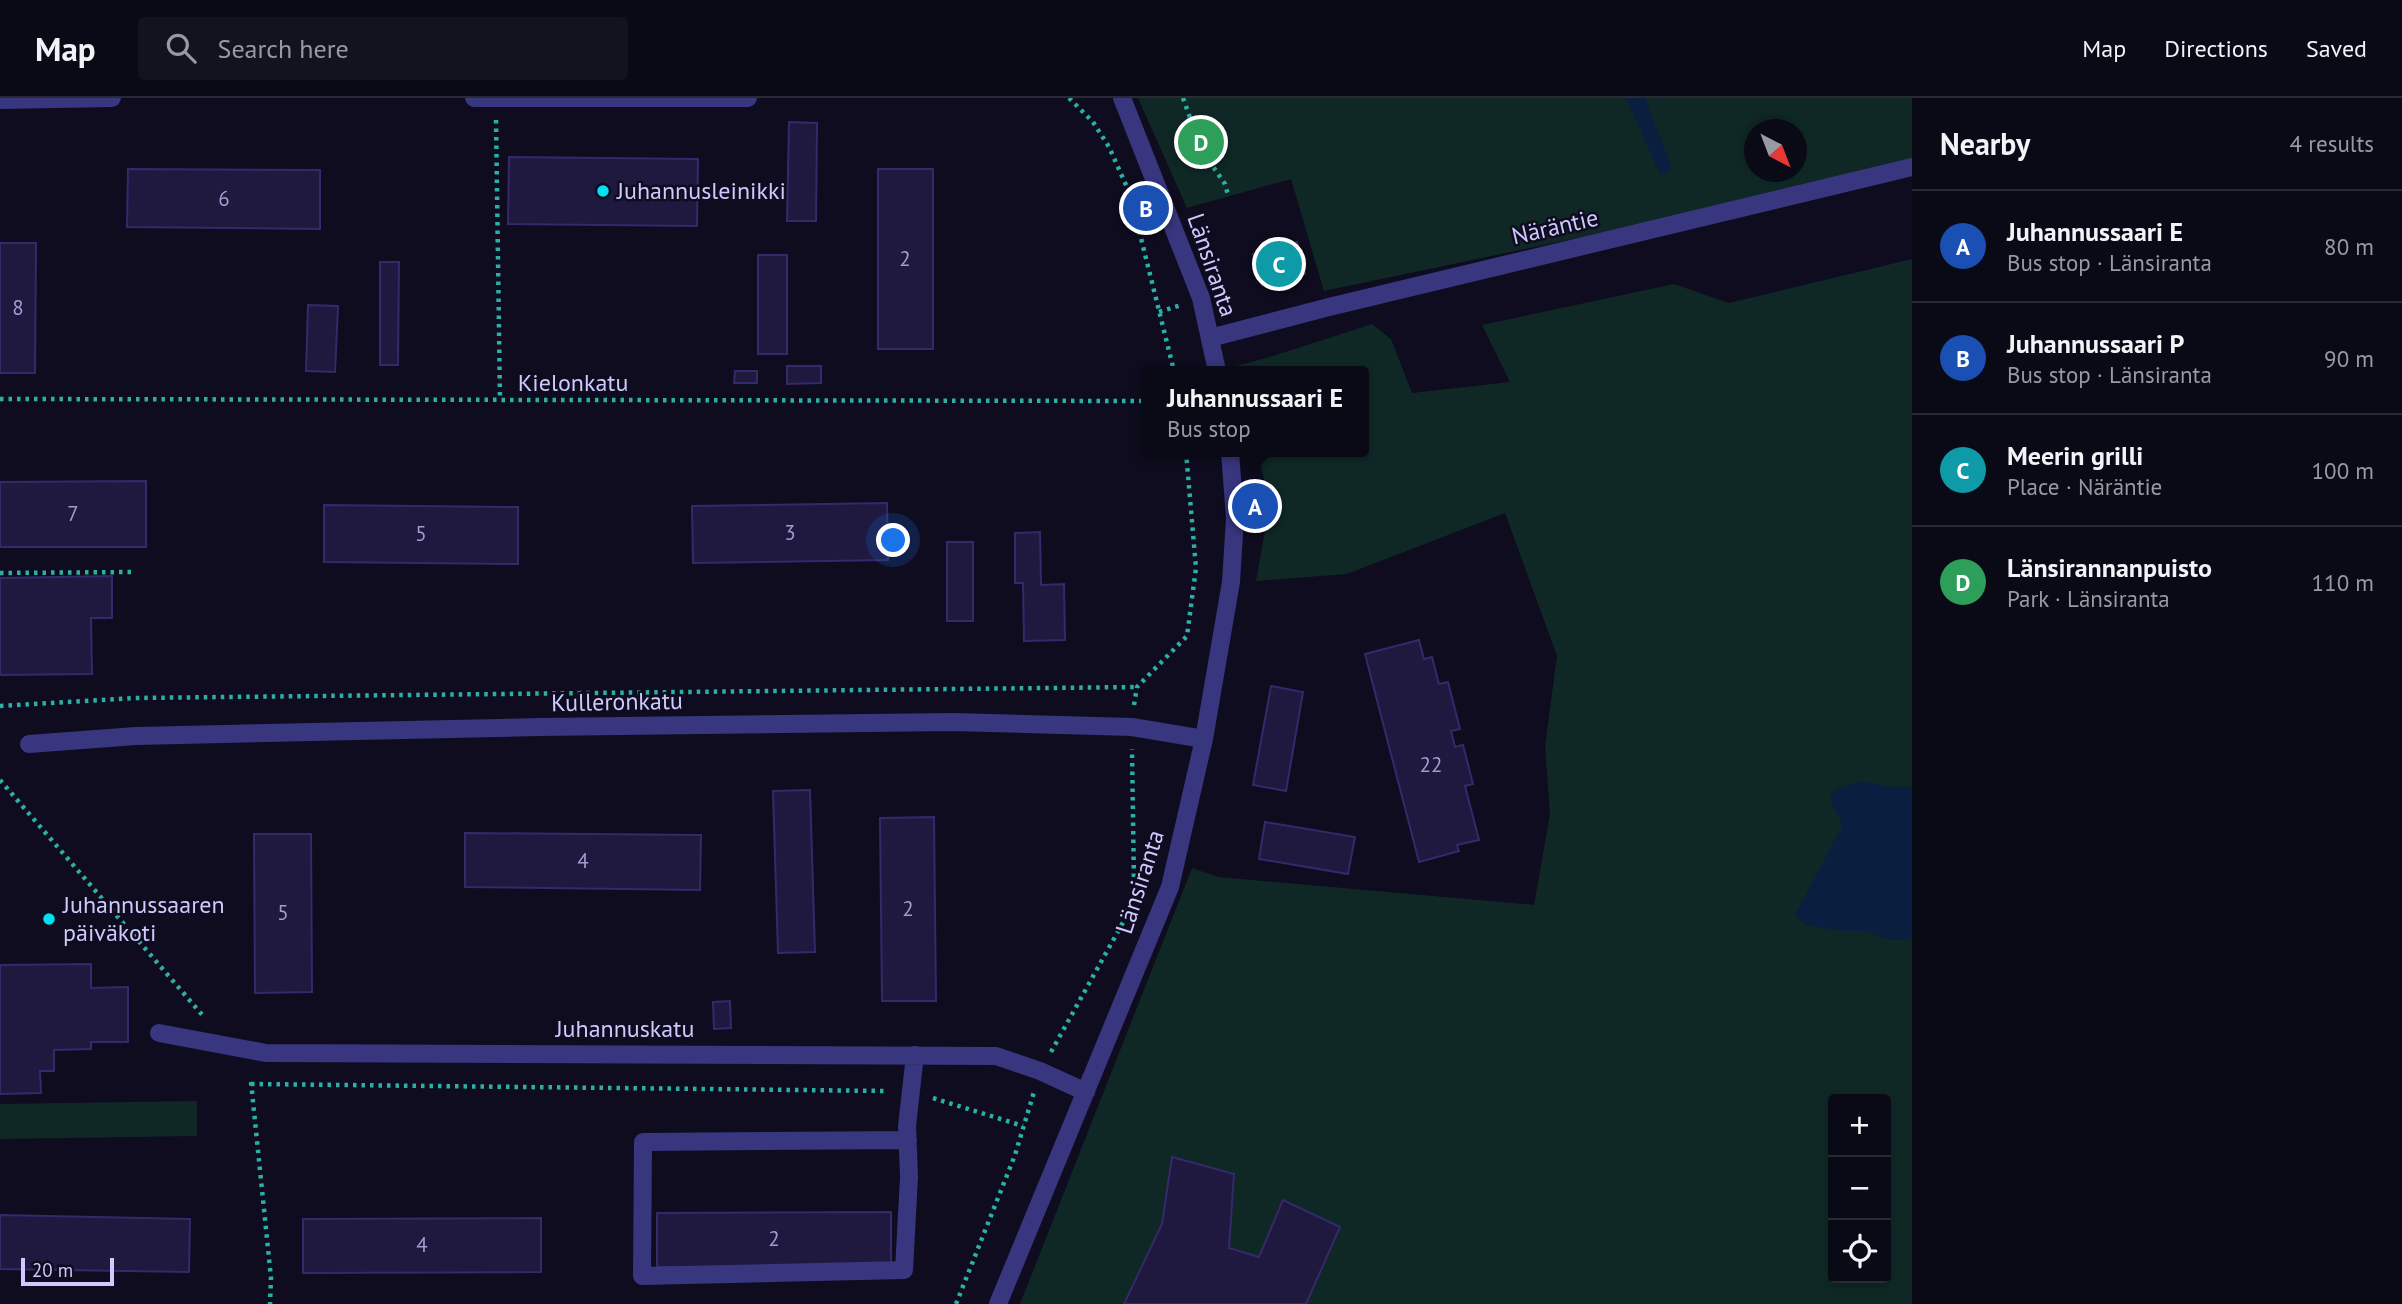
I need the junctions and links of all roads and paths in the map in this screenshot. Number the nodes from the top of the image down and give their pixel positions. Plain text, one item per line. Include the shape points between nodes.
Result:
1 (112, 98) edge
2 (474, 98) edge
3 (496, 98) edge
4 (748, 98) edge
5 (1069, 98) edge
6 (1122, 98) edge
7 (1184, 98) edge
8 (0, 100) edge
9 (1912, 167) edge
10 (1228, 195) dead end
11 (1210, 338) junction
12 (1173, 366) edge
13 (1216, 366) edge
14 (0, 399) edge
15 (500, 400) junction
16 (1141, 401) edge
17 (1186, 457) edge
18 (1230, 457) edge
19 (134, 572) dead end
20 (0, 573) edge
21 (1137, 687) junction
22 (0, 706) edge
23 (1132, 727) junction
24 (1204, 738) junction
25 (29, 744) dead end
26 (159, 1033) dead end
27 (915, 1055) junction
28 (1040, 1071) junction
29 (251, 1084) dead end
30 (912, 1091) junction
31 (1086, 1092) junction
32 (1023, 1126) junction
33 (908, 1140) junction
34 (956, 1304) edge
35 (998, 1304) edge

1 - 8 street
2 - 3 street
3 - 4 street
3 - 15 path
5 - 12 path via 1093,122 1115,156 1130,194
6 - 11 street, Länsiranta via 1201,298
7 - 10 path via 1201,149
9 - 11 street, Näräntie
11 - 13 street, Länsiranta
14 - 15 path, Kielonkatu
15 - 16 path, Kielonkatu
17 - 21 path via 1196,568 1187,636
18 - 24 street, Länsiranta via 1235,518 1231,582
19 - 20 path
21 - 22 path via 135,698
21 - 23 path
23 - 24 street, Kulleronkatu
23 - 25 street, Kulleronkatu via 953,722 540,727 136,736
23 - 28 path via 1134,885 1126,918
24 - 31 street, Länsiranta via 1170,887
26 - 27 street, Juhannuskatu via 267,1053
27 - 28 street, Juhannuskatu via 996,1056
27 - 30 street
28 - 31 street, Juhannuskatu
28 - 32 path
29 - 30 path
30 - 32 path
30 - 33 street
31 - 35 street, Länsiranta
32 - 34 path
33 - 33 street via 643,1142 642,1276 904,1270

